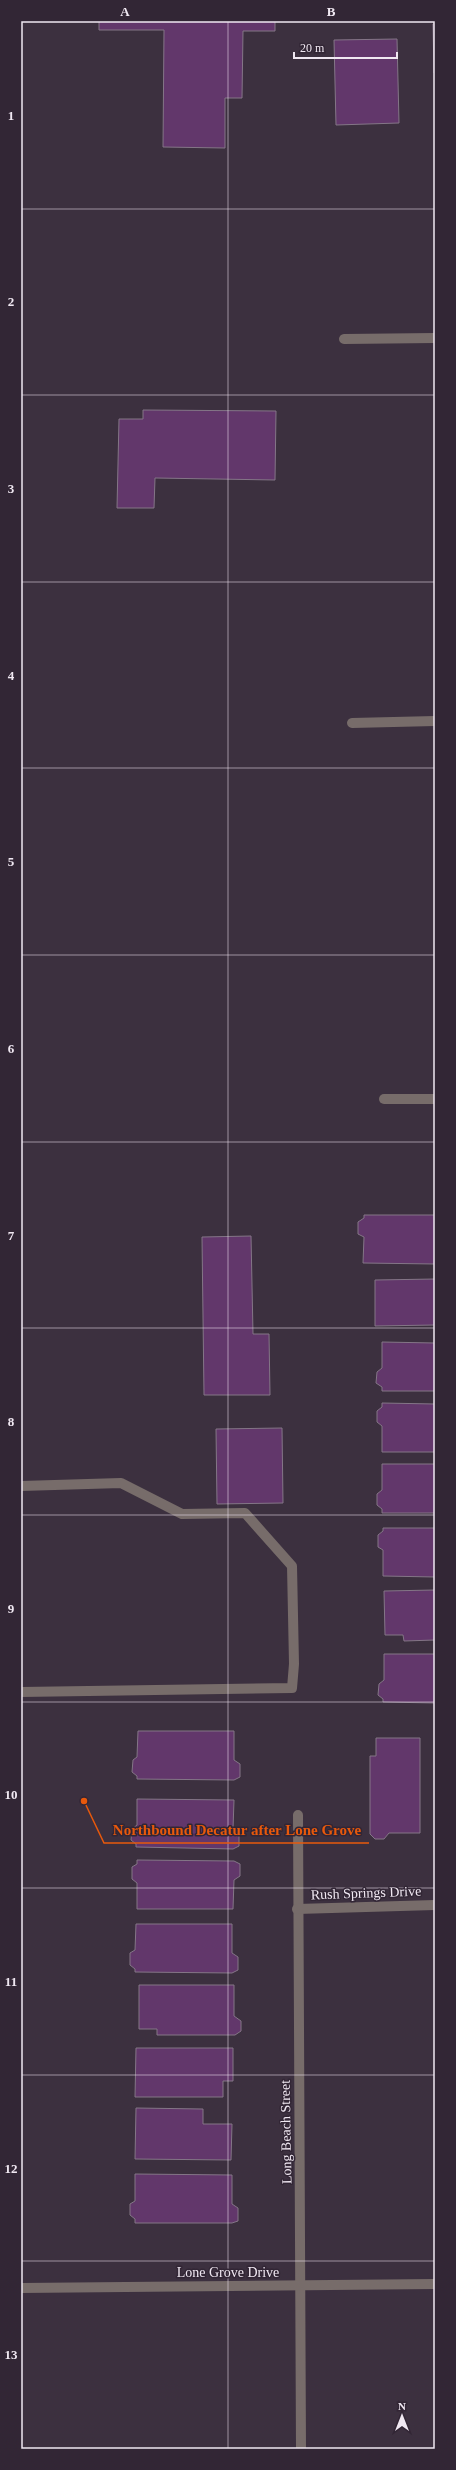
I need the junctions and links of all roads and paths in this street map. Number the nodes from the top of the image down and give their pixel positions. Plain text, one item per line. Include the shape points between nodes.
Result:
1 (435, 338) edge
2 (344, 339) dead end
3 (435, 721) edge
4 (352, 723) dead end
5 (384, 1099) dead end
6 (435, 1099) edge
7 (21, 1486) edge
8 (21, 1692) edge
9 (298, 1815) dead end
10 (435, 1905) edge
11 (298, 1909) junction
12 (435, 2284) edge
13 (302, 2286) junction
14 (21, 2288) edge
15 (301, 2449) edge

1 - 2 street
3 - 4 street
5 - 6 street
7 - 8 street via 121,1483 182,1514 245,1513 292,1566 294,1664 292,1688
9 - 11 street, Long Beach Street
10 - 11 street, Rush Springs Drive
11 - 13 street, Long Beach Street
12 - 13 street, Lone Grove Drive
13 - 14 street, Lone Grove Drive
13 - 15 street, Long Beach Street

